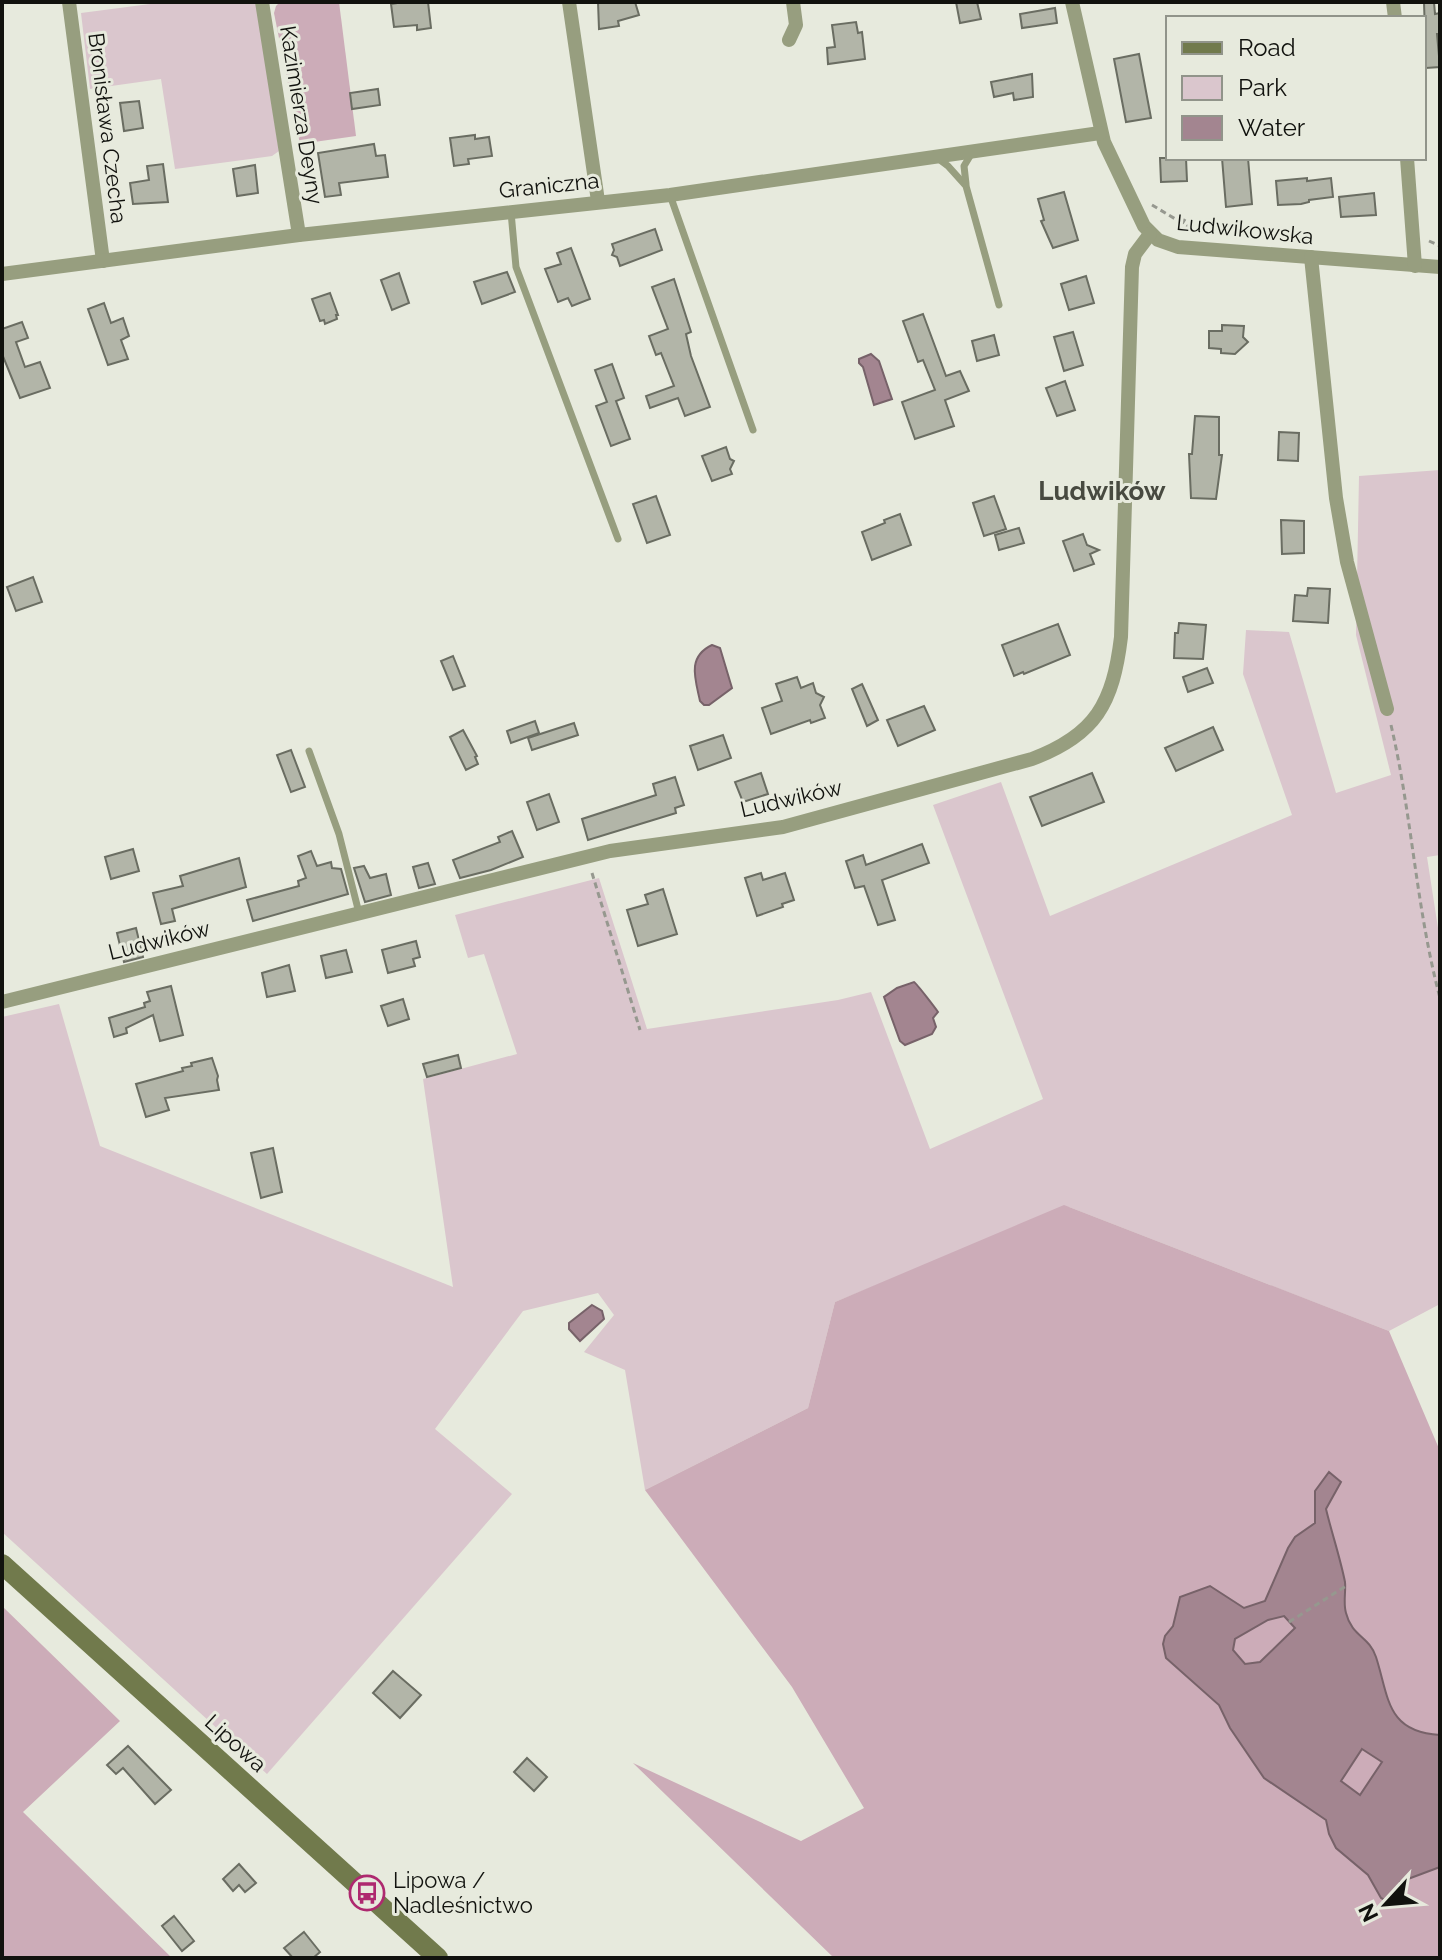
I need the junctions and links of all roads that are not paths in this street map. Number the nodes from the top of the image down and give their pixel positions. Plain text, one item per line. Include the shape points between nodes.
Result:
1 (69, 2) edge
2 (262, 2) edge
3 (569, 2) edge
4 (793, 2) edge
5 (1072, 2) edge
6 (789, 40) dead end
7 (1100, 133) junction
8 (973, 151) junction
9 (935, 157) junction
10 (1407, 160) edge
11 (966, 186) junction
12 (670, 195) junction
13 (598, 201) junction
14 (511, 211) junction
15 (1150, 234) junction
16 (299, 235) junction
17 (1311, 257) junction
18 (103, 261) junction
19 (1415, 266) junction
20 (1440, 267) edge
21 (2, 274) edge
22 (999, 305) dead end
23 (753, 430) dead end
24 (618, 539) dead end
25 (1387, 709) road end
26 (309, 751) dead end
27 (359, 913) junction
28 (2, 1002) edge
29 (2, 1564) edge
30 (438, 1958) edge

1 - 18 street, Bronisława Czecha
2 - 16 street, Kazimierza Deyny
3 - 13 street
4 - 6 street via 796,25
5 - 7 street, Ludwikowska
7 - 8 street, Graniczna
7 - 15 street, Ludwikowska
8 - 9 street, Graniczna
8 - 11 lane via 964,166
9 - 11 lane
9 - 12 street, Graniczna
10 - 19 street
11 - 22 lane
12 - 13 street, Graniczna
12 - 23 lane
13 - 14 street, Graniczna
14 - 16 street, Graniczna
14 - 24 lane via 516,267
15 - 17 street, Ludwikowska via 1178,247
15 - 27 street, Ludwików via 1132,267 1121,637 1103,708 1075,739 1032,759 783,827 610,851
16 - 18 street, Graniczna
17 - 19 street, Ludwikowska
17 - 25 street via 1336,498 1347,562
18 - 21 street, Graniczna
19 - 20 street, Ludwikowska
26 - 27 lane via 339,834
27 - 28 street, Ludwików
29 - 30 main road, Lipowa

